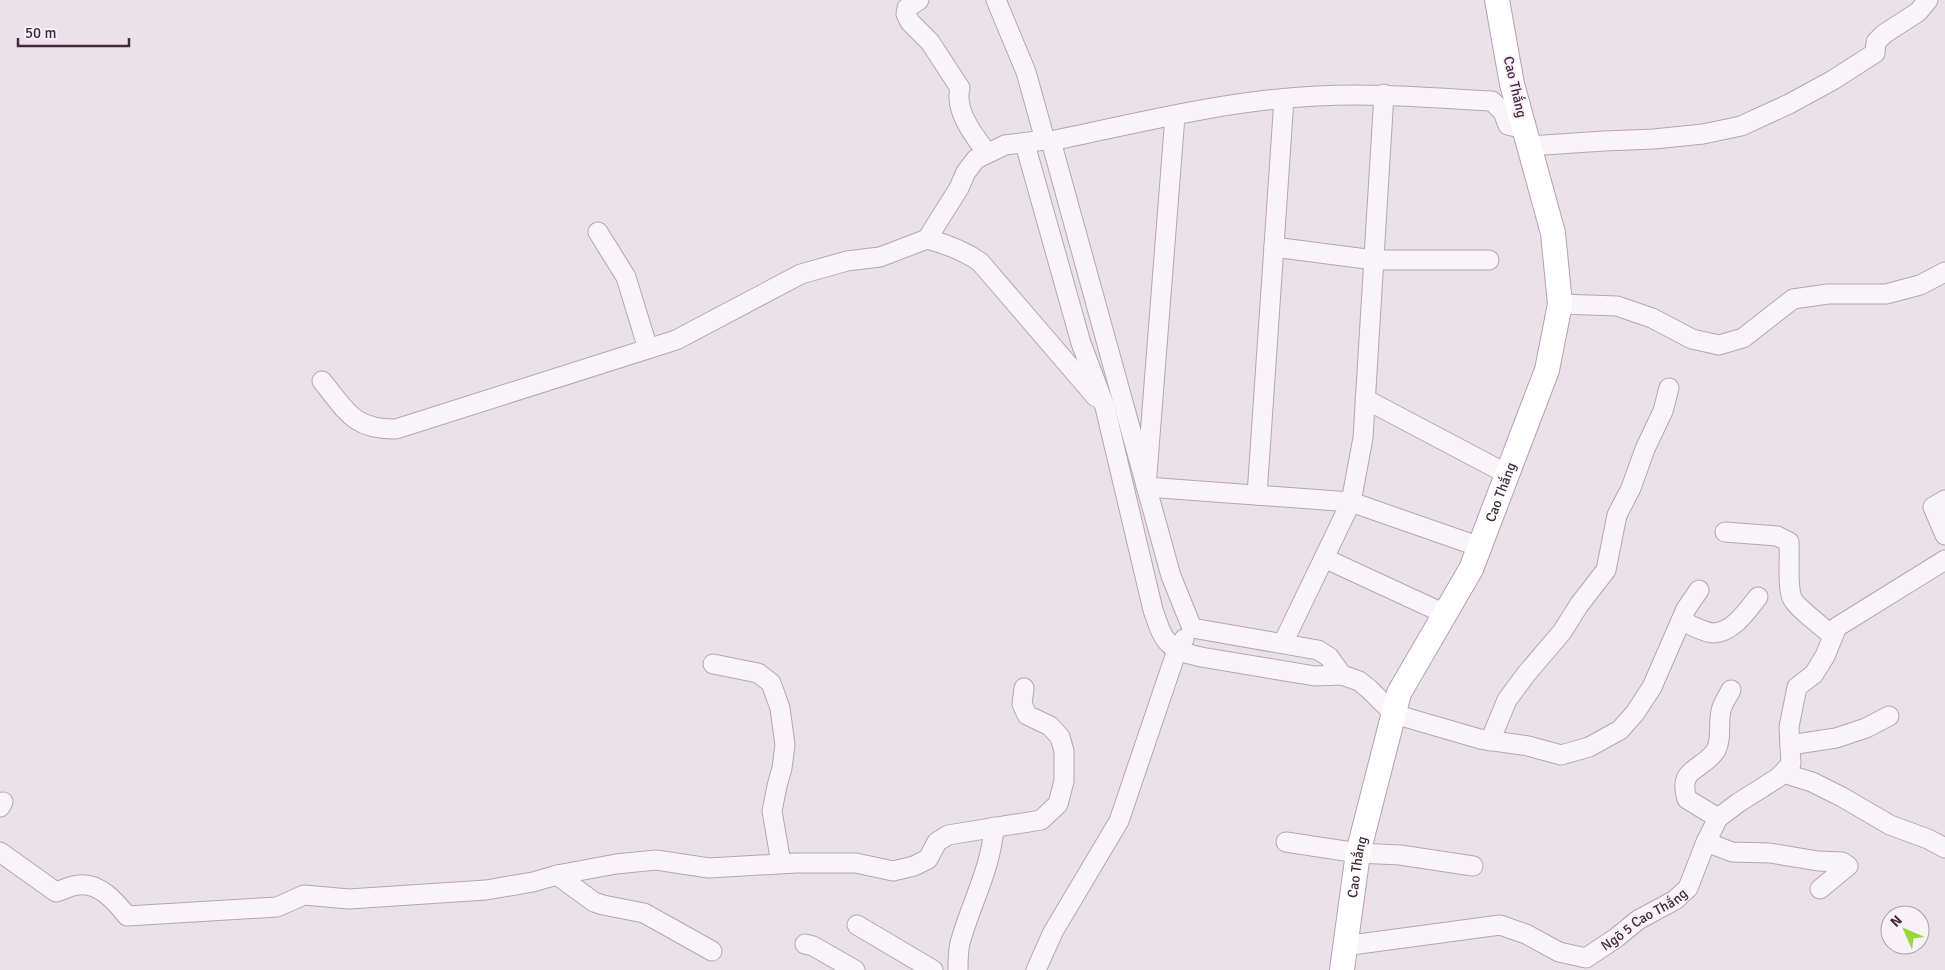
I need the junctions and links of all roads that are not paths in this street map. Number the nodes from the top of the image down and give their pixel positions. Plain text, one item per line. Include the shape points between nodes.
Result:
1 (919, 0) edge
2 (996, 0) edge
3 (1497, 0) edge
4 (1928, 0) edge
5 (1384, 94) junction
6 (1284, 99) junction
7 (1175, 116) junction
8 (1527, 138) junction
9 (1048, 140) junction
10 (1025, 144) junction
11 (987, 153) junction
12 (598, 232) dead end
13 (927, 238) junction
14 (1274, 247) junction
15 (1374, 260) junction
16 (1489, 260) dead end
17 (1945, 272) edge
18 (1560, 304) junction
19 (648, 349) junction
20 (322, 381) dead end
21 (1668, 388) dead end
22 (1365, 399) junction
23 (1105, 408) junction
24 (1507, 474) junction
25 (1146, 487) junction
26 (1257, 495) junction
27 (1945, 500) edge
28 (1351, 502) junction
29 (1725, 532) dead end
30 (1945, 535) edge
31 (1480, 546) junction
32 (1324, 558) junction
33 (1945, 560) edge
34 (1699, 590) dead end
35 (1758, 597) dead end
36 (1445, 614) junction
37 (1681, 621) junction
38 (1192, 628) junction
39 (1833, 636) junction
40 (1283, 643) junction
41 (1177, 650) junction
42 (713, 664) dead end
43 (1342, 675) junction
44 (1024, 688) dead end
45 (1731, 690) dead end
46 (1394, 714) junction
47 (1889, 716) dead end
48 (1490, 741) junction
49 (1790, 745) junction
50 (1783, 773) junction
51 (1718, 818) junction
52 (994, 828) junction
53 (1286, 842) dead end
54 (1706, 842) junction
55 (1945, 848) edge
56 (0, 852) edge
57 (1358, 852) junction
58 (781, 863) junction
59 (1473, 866) dead end
60 (557, 875) junction
61 (1820, 889) dead end
62 (857, 925) dead end
63 (805, 944) dead end
64 (1344, 946) junction
65 (712, 951) dead end
66 (855, 970) edge
67 (933, 970) edge
68 (958, 970) edge
69 (1036, 970) edge
70 (1342, 970) edge

1 - 11 street via 907,8 906,14 930,42 960,88 958,96 969,130
2 - 9 street via 1026,72
3 - 8 main road, Cao Thắng via 1512,84
4 - 8 street via 1918,12 1876,42 1875,53 1789,104 1741,126 1654,139
5 - 6 street
5 - 8 street via 1492,102 1504,112 1508,125
5 - 15 street
6 - 7 street
6 - 14 street
7 - 9 street
7 - 25 street
8 - 18 main road, Cao Thắng via 1553,233
9 - 10 street
9 - 25 street
10 - 11 street via 1005,146
10 - 23 street via 1082,343
11 - 13 street via 976,159 966,172
12 - 19 street via 626,277
13 - 19 street via 880,257 848,261 801,274 676,340
13 - 23 street via 968,253 980,262
14 - 15 street
14 - 26 street
15 - 16 street
15 - 22 street
17 - 18 street via 1920,285 1886,294 1828,294 1793,299 1743,338 1720,345 1692,339 1652,318 1616,306
18 - 24 main road, Cao Thắng via 1547,370
19 - 20 street via 396,429 379,429 353,419
21 - 48 street via 1663,411 1617,515 1606,570 1562,632 1507,700
22 - 24 street
22 - 28 street via 1363,438
23 - 41 street via 1153,610 1167,643
24 - 31 main road, Cao Thắng
25 - 26 street
25 - 38 street via 1171,576
26 - 28 street
27 - 30 street via 1933,507
28 - 31 street
28 - 32 street
29 - 39 street via 1777,536 1789,542 1792,600
31 - 36 main road, Cao Thắng via 1471,569
32 - 36 street
32 - 40 street
33 - 39 street via 1837,627
34 - 37 street
35 - 37 street via 1728,629 1713,633
36 - 46 main road, Cao Thắng via 1399,693
37 - 48 street via 1652,687 1620,730 1589,747 1561,755
38 - 40 street
38 - 41 street
39 - 49 street via 1814,674 1797,687 1789,727
40 - 43 street via 1318,650 1329,657
41 - 43 street via 1315,676
41 - 69 street via 1119,821 1053,932
42 - 58 street via 758,673 771,683 780,708 785,745 772,812
43 - 46 street via 1369,688
44 - 52 street via 1022,704 1027,715 1050,726 1060,737 1064,751 1064,780 1058,804 1050,814 1041,820
45 - 51 street via 1721,709 1716,750 1687,775 1683,788 1687,799
46 - 48 street
46 - 57 main road, Cao Thắng
47 - 49 street via 1836,738
49 - 50 street via 1791,764
50 - 51 street, Ngõ 5 Cao Thắng
50 - 55 street via 1812,782 1890,825 1928,838
51 - 54 street, Ngõ 5 Cao Thắng
52 - 58 street via 948,836 938,842 928,859 893,871 856,863
52 - 68 street via 986,872 960,944
53 - 57 street
54 - 61 street via 1732,852 1770,853 1842,862 1848,866
54 - 64 street, Ngõ 5 Cao Thắng via 1688,888 1675,900 1638,920 1586,958 1559,952 1526,934 1500,925
56 - 60 street via 56,892 78,884 104,891 127,916 277,907 304,895 349,899 486,890
57 - 59 street
57 - 64 main road, Cao Thắng
58 - 60 street via 709,868 656,860
60 - 65 street via 594,902 644,913
62 - 67 street
63 - 66 street
64 - 70 main road, Cao Thắng

